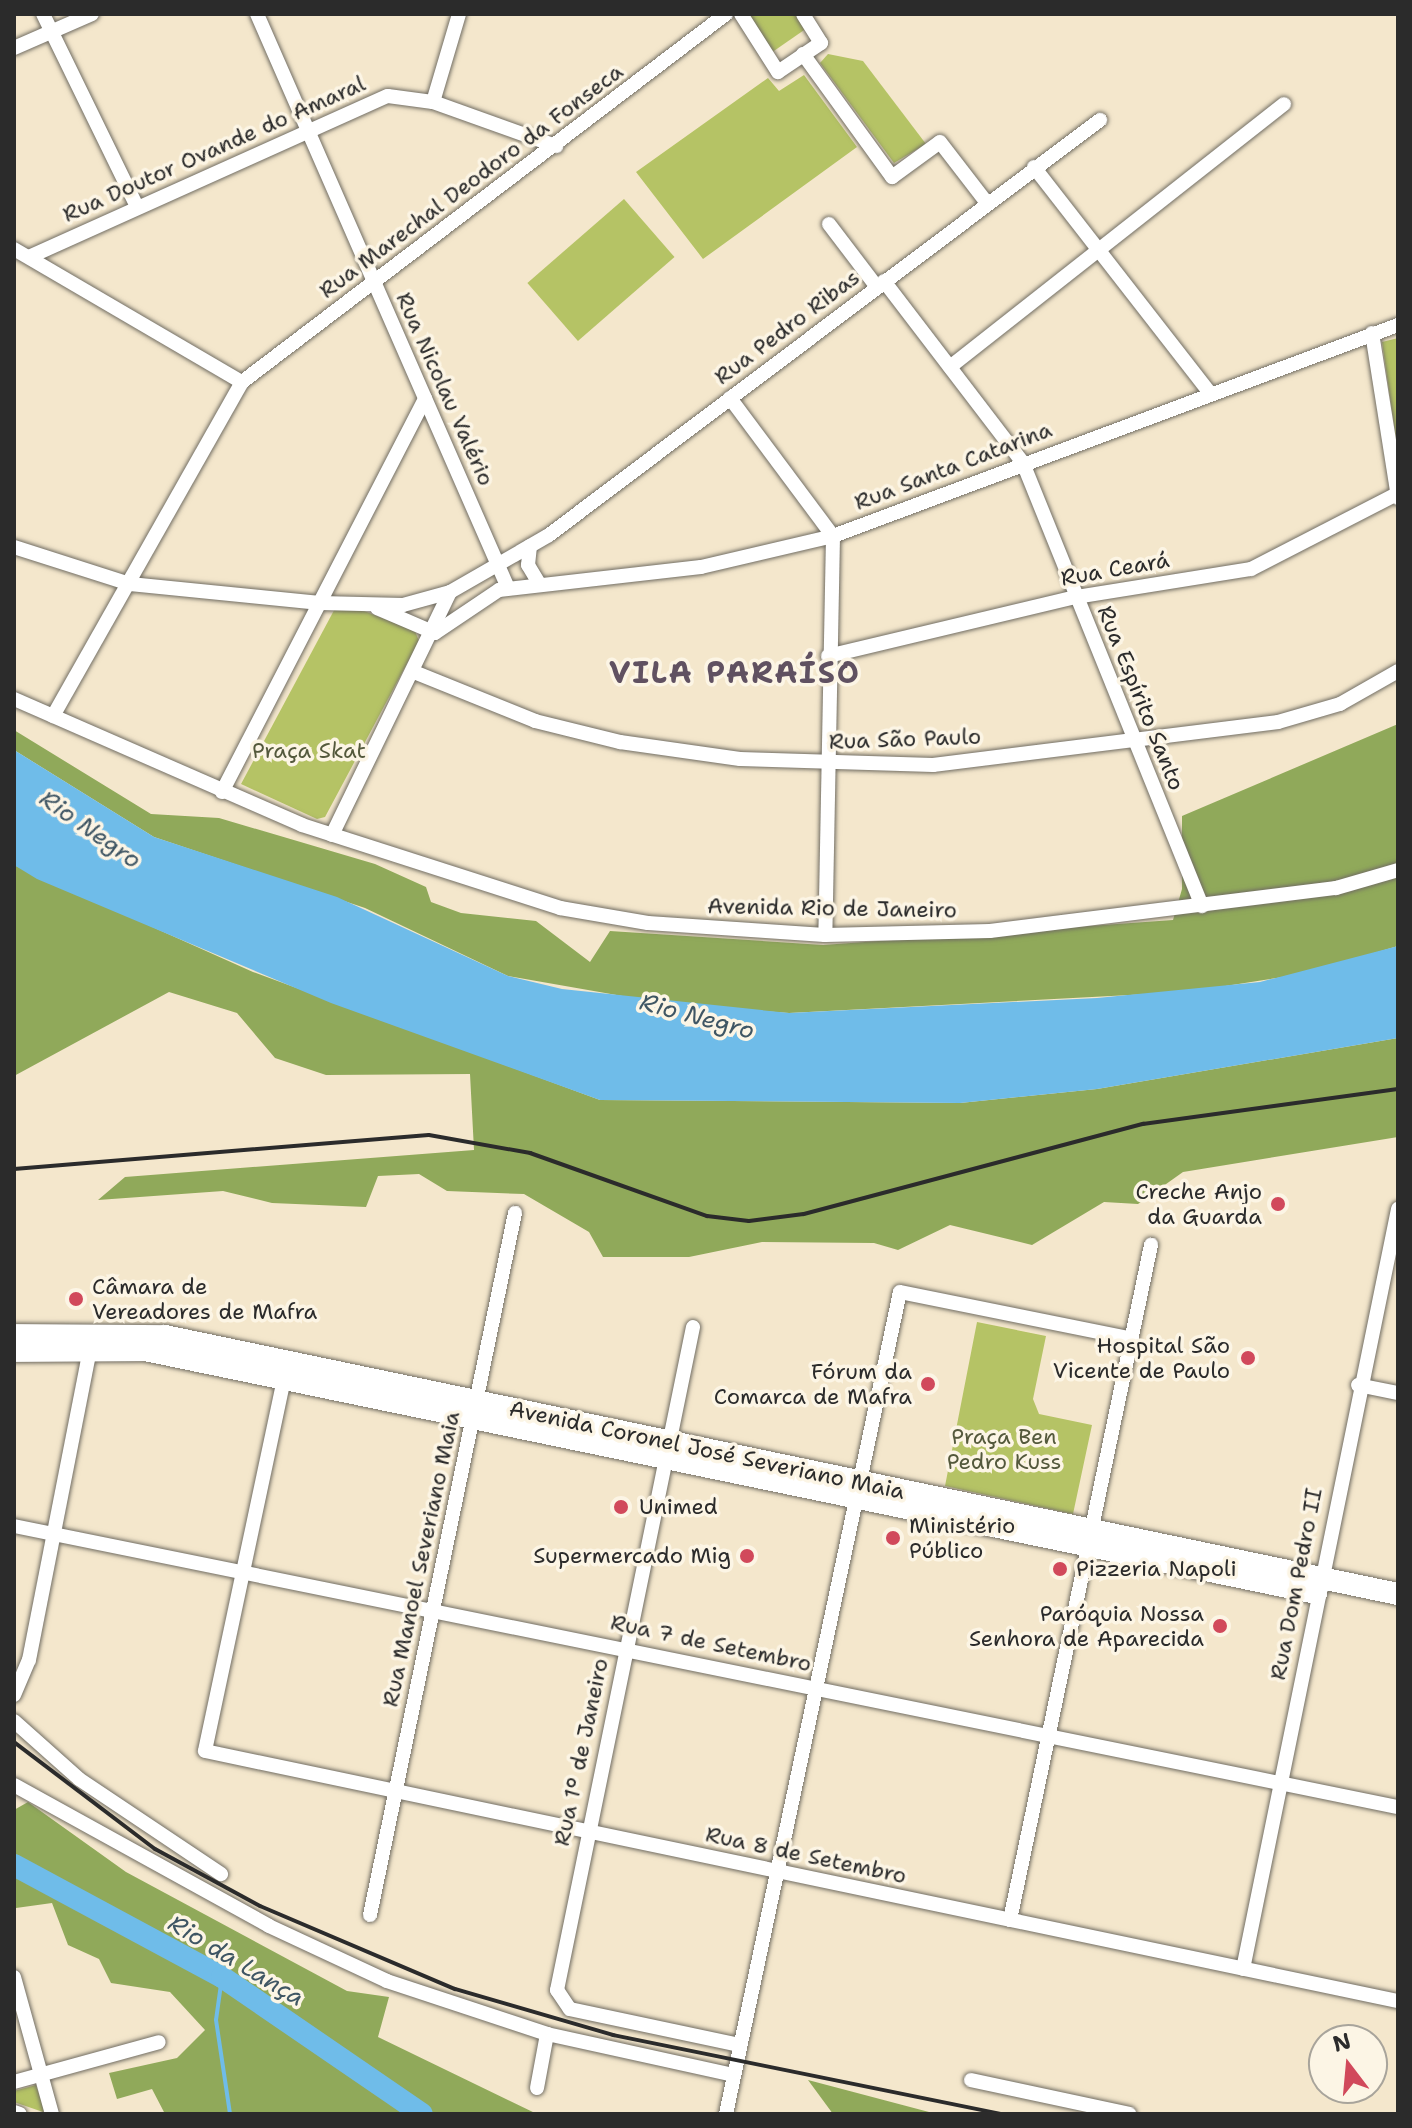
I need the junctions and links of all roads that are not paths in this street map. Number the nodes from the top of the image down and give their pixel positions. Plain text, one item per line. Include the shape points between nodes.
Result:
1 (43, 14) edge
2 (92, 14) edge
3 (257, 14) edge
4 (459, 14) edge
5 (726, 14) edge
6 (741, 14) edge
7 (803, 14) edge
8 (51, 32) junction
9 (14, 48) edge
10 (803, 54) junction
11 (433, 102) junction
12 (1284, 104) dead end
13 (1100, 120) dead end
14 (309, 129) junction
15 (556, 146) junction
16 (1034, 167) junction
17 (987, 203) junction
18 (136, 205) junction
19 (829, 224) dead end
20 (14, 249) edge
21 (1099, 250) junction
22 (29, 257) junction
23 (374, 282) junction
24 (880, 284) junction
25 (1398, 325) edge
26 (1372, 333) junction
27 (950, 367) junction
28 (242, 382) junction
29 (1210, 393) junction
30 (425, 398) junction
31 (730, 398) junction
32 (1023, 463) junction
33 (1398, 496) edge
34 (833, 536) junction
35 (530, 546) junction
36 (14, 547) edge
37 (497, 562) junction
38 (539, 583) junction
39 (130, 584) junction
40 (508, 588) junction
41 (450, 592) junction
42 (1076, 597) junction
43 (320, 603) junction
44 (373, 606) junction
45 (435, 633) junction
46 (828, 656) junction
47 (1398, 671) edge
48 (414, 672) junction
49 (14, 699) edge
50 (53, 716) junction
51 (1136, 740) junction
52 (829, 765) junction
53 (222, 792) junction
54 (332, 835) junction
55 (1398, 870) edge
56 (1202, 906) junction
57 (825, 935) junction
58 (1398, 1209) edge
59 (515, 1213) dead end
60 (1151, 1245) dead end
61 (693, 1327) dead end
62 (14, 1335) edge
63 (1129, 1338) junction
64 (90, 1348) junction
65 (14, 1351) edge
66 (284, 1379) junction
67 (1358, 1385) junction
68 (1398, 1393) edge
69 (475, 1410) junction
70 (668, 1450) junction
71 (859, 1490) junction
72 (14, 1526) edge
73 (55, 1530) junction
74 (1088, 1538) junction
75 (243, 1569) junction
76 (1318, 1586) junction
77 (1398, 1594) edge
78 (433, 1608) junction
79 (1398, 1610) edge
80 (627, 1648) junction
81 (817, 1687) junction
82 (14, 1695) edge
83 (14, 1721) edge
84 (1049, 1735) junction
85 (1280, 1783) junction
86 (395, 1791) junction
87 (17, 1792) edge
88 (1398, 1807) edge
89 (586, 1831) junction
90 (777, 1871) junction
91 (221, 1874) dead end
92 (370, 1915) dead end
93 (1010, 1920) junction
94 (1243, 1969) junction
95 (14, 1977) edge
96 (1398, 2001) edge
97 (547, 2034) junction
98 (159, 2042) dead end
99 (740, 2045) junction
100 (41, 2075) junction
101 (734, 2075) junction
102 (971, 2080) dead end
103 (14, 2082) edge
104 (537, 2088) dead end
105 (14, 2112) edge
106 (20, 2114) edge
107 (52, 2114) edge
108 (726, 2114) edge
109 (1129, 2114) edge

1 - 8 street
2 - 8 street
3 - 14 street, Rua Nicolau Valério
4 - 11 street
5 - 15 street, Rua Marechal Deodoro da Fonseca
6 - 10 street via 776,71
7 - 10 street via 821,42
8 - 9 street
8 - 18 street
10 - 17 street via 892,177 940,142
11 - 14 street, Rua Doutor Ovande do Amaral via 388,96
11 - 15 street, Rua Doutor Ovande do Amaral
12 - 21 street
13 - 16 street, Rua Pedro Ribas
14 - 18 street, Rua Doutor Ovande do Amaral
14 - 23 street, Rua Nicolau Valério
15 - 23 street, Rua Marechal Deodoro da Fonseca
16 - 17 street, Rua Pedro Ribas
16 - 21 street
17 - 24 street, Rua Pedro Ribas
18 - 22 street, Rua Doutor Ovande do Amaral
19 - 24 street, Rua Espírito Santo
20 - 22 street
21 - 27 street
21 - 29 street
22 - 28 street
23 - 28 street, Rua Marechal Deodoro da Fonseca
23 - 30 street, Rua Nicolau Valério
24 - 27 street, Rua Espírito Santo
24 - 31 street, Rua Pedro Ribas
25 - 26 street, Rua Santa Catarina
26 - 29 street, Rua Santa Catarina
26 - 33 street
27 - 32 street, Rua Espírito Santo
28 - 39 street
29 - 32 street, Rua Santa Catarina
30 - 37 street, Rua Nicolau Valério
30 - 43 street
31 - 34 street
31 - 35 street, Rua Pedro Ribas
32 - 34 street, Rua Santa Catarina
32 - 42 street, Rua Espírito Santo
33 - 42 street, Rua Ceará via 1273,562
34 - 38 street, Rua Santa Catarina via 714,565
34 - 46 street
35 - 37 street, Rua Pedro Ribas
35 - 38 street via 528,565
36 - 39 street
37 - 40 street
37 - 41 street
38 - 40 street, Rua Santa Catarina
39 - 43 street
39 - 50 street
40 - 45 street, Rua Santa Catarina via 466,606
41 - 44 street
41 - 45 street
42 - 46 street, Rua Ceará
42 - 51 street, Rua Espírito Santo
43 - 44 street
43 - 53 street
44 - 45 street
45 - 48 street
46 - 52 street
47 - 51 street, Rua São Paulo via 1360,695 1296,718
48 - 52 street, Rua São Paulo via 581,735 685,754
48 - 54 street
49 - 50 street, Avenida Rio de Janeiro
50 - 53 street, Avenida Rio de Janeiro
51 - 52 street, Rua São Paulo via 933,765
51 - 56 street, Rua Espírito Santo
52 - 57 street
53 - 54 street, Avenida Rio de Janeiro
54 - 57 street, Avenida Rio de Janeiro via 600,916
55 - 56 street, Avenida Rio de Janeiro via 1336,888
56 - 57 street, Avenida Rio de Janeiro via 990,931
58 - 67 street, Rua Dom Pedro II
59 - 69 street, Rua Manoel Severiano Maia
60 - 63 street
61 - 70 street, Rua 1º de Janeiro
62 - 69 main road, Avenida Coronel José Severiano Maia via 146,1333
63 - 71 street via 900,1292
63 - 74 street
64 - 65 main road, Avenida Coronel José Severiano Maia
64 - 66 main road, Avenida Coronel José Severiano Maia via 145,1350
64 - 73 street
66 - 69 main road, Avenida Coronel José Severiano Maia
66 - 75 street
67 - 68 street
67 - 76 street, Rua Dom Pedro II
69 - 70 main road, Avenida Coronel José Severiano Maia
69 - 78 street, Rua Manoel Severiano Maia
70 - 71 main road, Avenida Coronel José Severiano Maia
70 - 80 street, Rua 1º de Janeiro
71 - 74 main road, Avenida Coronel José Severiano Maia
71 - 81 street
72 - 73 street, Rua 7 de Setembro
73 - 75 street, Rua 7 de Setembro
73 - 82 street via 29,1660
74 - 76 main road, Avenida Coronel José Severiano Maia
74 - 84 street
75 - 78 street, Rua 7 de Setembro
75 - 86 street, Rua 8 de Setembro via 205,1751
76 - 77 main road, Avenida Coronel José Severiano Maia
76 - 79 main road, Avenida Coronel José Severiano Maia
76 - 85 street, Rua Dom Pedro II
78 - 80 street, Rua 7 de Setembro
78 - 86 street, Rua Manoel Severiano Maia
80 - 81 street, Rua 7 de Setembro
80 - 89 street, Rua 1º de Janeiro
81 - 84 street, Rua 7 de Setembro
81 - 90 street
83 - 91 street via 79,1779
84 - 85 street, Rua 7 de Setembro
84 - 93 street
85 - 88 street, Rua 7 de Setembro
85 - 94 street, Rua Dom Pedro II
86 - 89 street, Rua 8 de Setembro
86 - 92 street, Rua Manoel Severiano Maia
87 - 97 street via 343,1961
89 - 90 street, Rua 8 de Setembro
89 - 99 street, Rua 1º de Janeiro via 559,1998 570,2009
90 - 93 street, Rua 8 de Setembro
90 - 99 street
93 - 94 street, Rua 8 de Setembro
94 - 96 street, Rua 8 de Setembro
95 - 100 street
97 - 101 street
97 - 104 street
98 - 100 street
99 - 101 street
100 - 103 street
100 - 107 street
101 - 108 street
102 - 109 street
105 - 106 street

